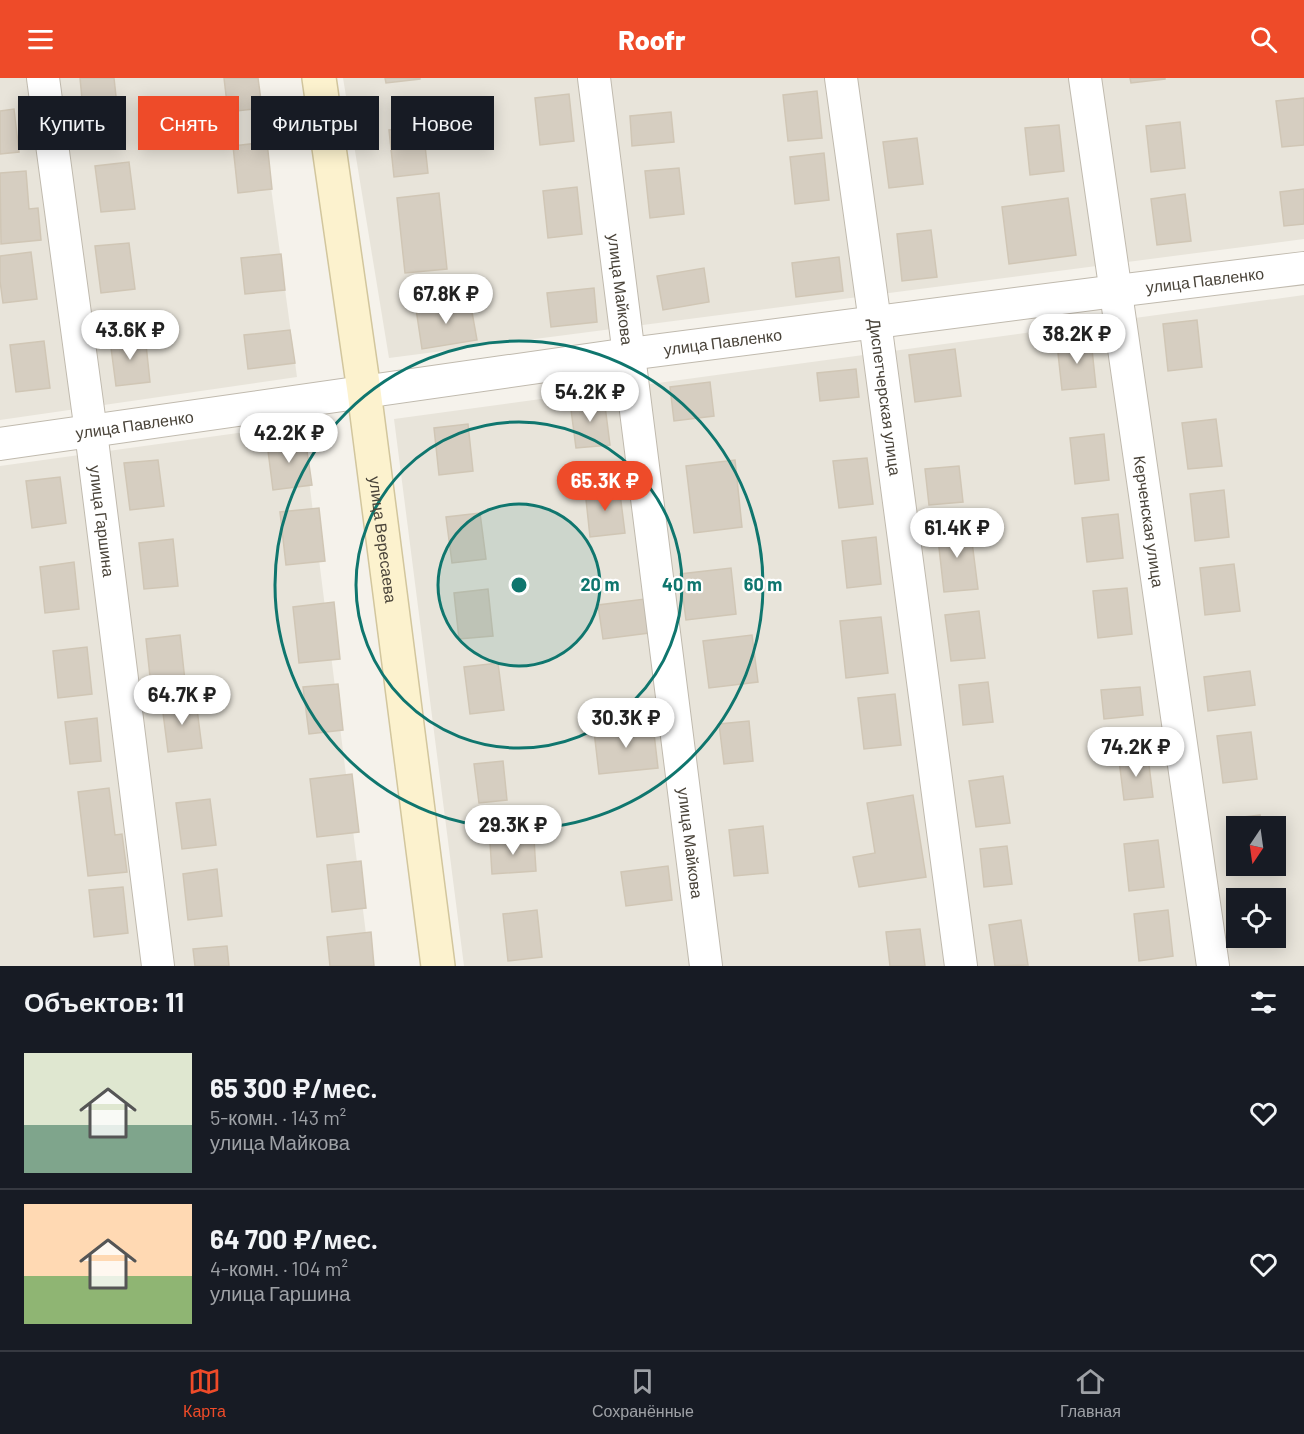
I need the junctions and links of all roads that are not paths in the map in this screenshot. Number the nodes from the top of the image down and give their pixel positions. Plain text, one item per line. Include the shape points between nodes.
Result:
1 (43, 78) edge
2 (319, 78) edge
3 (594, 78) edge
4 (841, 78) edge
5 (1085, 78) edge
6 (1304, 268) edge
7 (1116, 291) junction
8 (875, 322) junction
9 (629, 354) junction
10 (364, 392) junction
11 (91, 432) junction
12 (0, 444) edge
13 (158, 966) edge
14 (438, 966) edge
15 (706, 966) edge
16 (961, 966) edge
17 (1213, 966) edge

1 - 11 street, улица Гаршина
2 - 10 street, улица Вересаева
3 - 9 street, улица Майкова
4 - 8 street, Диспетчерская улица
5 - 7 street, Керченская улица
6 - 7 street, улица Павленко
7 - 8 street, улица Павленко
7 - 17 street, Керченская улица
8 - 9 street, улица Павленко
8 - 16 street, Диспетчерская улица
9 - 10 street, улица Павленко
9 - 15 street, улица Майкова
10 - 11 street, улица Павленко
10 - 14 street, улица Вересаева
11 - 12 street, улица Павленко
11 - 13 street, улица Гаршина

